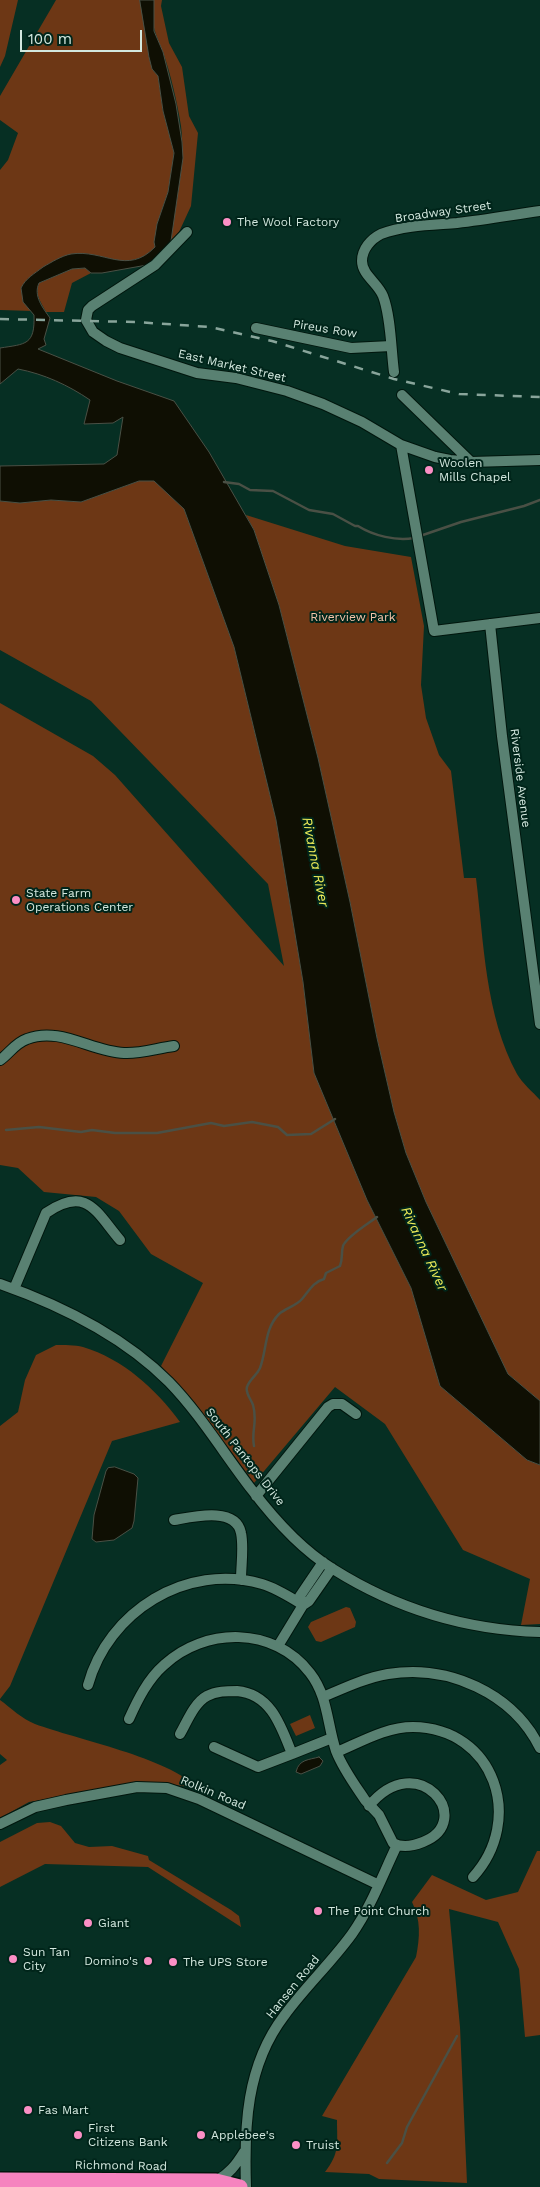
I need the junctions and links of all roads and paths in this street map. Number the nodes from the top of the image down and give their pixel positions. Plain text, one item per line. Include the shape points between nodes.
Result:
1 (540, 211) edge
2 (187, 232) dead end
3 (256, 328) dead end
4 (391, 346) junction
5 (394, 372) dead end
6 (402, 395) dead end
7 (401, 445) junction
8 (540, 460) edge
9 (471, 462) junction
10 (540, 618) edge
11 (490, 624) junction
12 (540, 1024) edge
13 (174, 1046) dead end
14 (0, 1060) edge
15 (120, 1240) dead end
16 (0, 1284) edge
17 (14, 1289) junction
18 (356, 1414) dead end
19 (256, 1496) junction
20 (174, 1520) dead end
21 (323, 1562) junction
22 (332, 1568) junction
23 (241, 1580) junction
24 (303, 1604) junction
25 (540, 1632) edge
26 (278, 1646) junction
27 (88, 1685) dead end
28 (323, 1697) junction
29 (128, 1719) dead end
30 (180, 1734) dead end
31 (332, 1738) junction
32 (214, 1747) dead end
33 (540, 1748) edge
34 (337, 1752) junction
35 (292, 1754) junction
36 (369, 1806) junction
37 (0, 1824) edge
38 (397, 1845) junction
39 (473, 1877) dead end
40 (378, 1884) junction
41 (245, 2151) junction
42 (0, 2180) edge
43 (216, 2181) junction
44 (240, 2187) edge
45 (246, 2187) edge

1 - 4 street, Broadway Street via 410,227 387,232 374,239 364,252 362,262 383,296
2 - 7 street, East Market Street via 155,265 92,306 86,316 90,329 120,348 197,373 236,378 324,404
3 - 4 street, Pireus Row via 351,348
4 - 5 street, Broadway Street
6 - 9 street
7 - 9 street, East Market Street via 443,459
7 - 11 street via 434,631
8 - 9 street, East Market Street
10 - 11 street
11 - 12 street, Riverside Avenue
13 - 14 street via 124,1054 42,1034 25,1039
15 - 17 street via 87,1202 76,1200 52,1209 46,1213
16 - 17 street, South Pantops Drive
17 - 19 street, South Pantops Drive via 79,1319 151,1366 184,1398
18 - 19 street via 342,1404 328,1407
19 - 21 street, South Pantops Drive via 302,1545
20 - 23 street via 223,1516 237,1523 241,1534
21 - 22 street, South Pantops Drive
21 - 24 street via 300,1596
22 - 24 street via 309,1601
22 - 25 street, South Pantops Drive via 396,1602 440,1617 494,1629
23 - 24 street via 268,1586
23 - 27 street via 191,1583 150,1600 124,1621 108,1641
24 - 26 street
26 - 28 street via 300,1662
26 - 29 street via 259,1639 228,1637 186,1648 153,1677
28 - 31 street
28 - 33 street via 389,1674 438,1674 473,1685 501,1702 528,1727
30 - 35 street via 206,1696 224,1690 248,1692 264,1701 280,1722
31 - 34 street
31 - 35 street
32 - 35 street via 258,1767
34 - 36 street
34 - 39 street via 386,1731 411,1727 441,1732 475,1752 495,1783 500,1812 493,1848
36 - 38 street via 379,1815 389,1839
36 - 38 street via 384,1791 413,1783 428,1787 440,1799 444,1813 438,1832 419,1844
37 - 40 street, Rolkin Road via 35,1807 66,1800 137,1787 167,1788 199,1799
38 - 40 street, Hansen Road
40 - 41 street, Hansen Road via 351,1936 283,2016 269,2038 252,2080
41 - 43 street via 236,2166
41 - 45 street, Hansen Road
42 - 43 highway, Richmond Road
43 - 44 highway, Richmond Road

